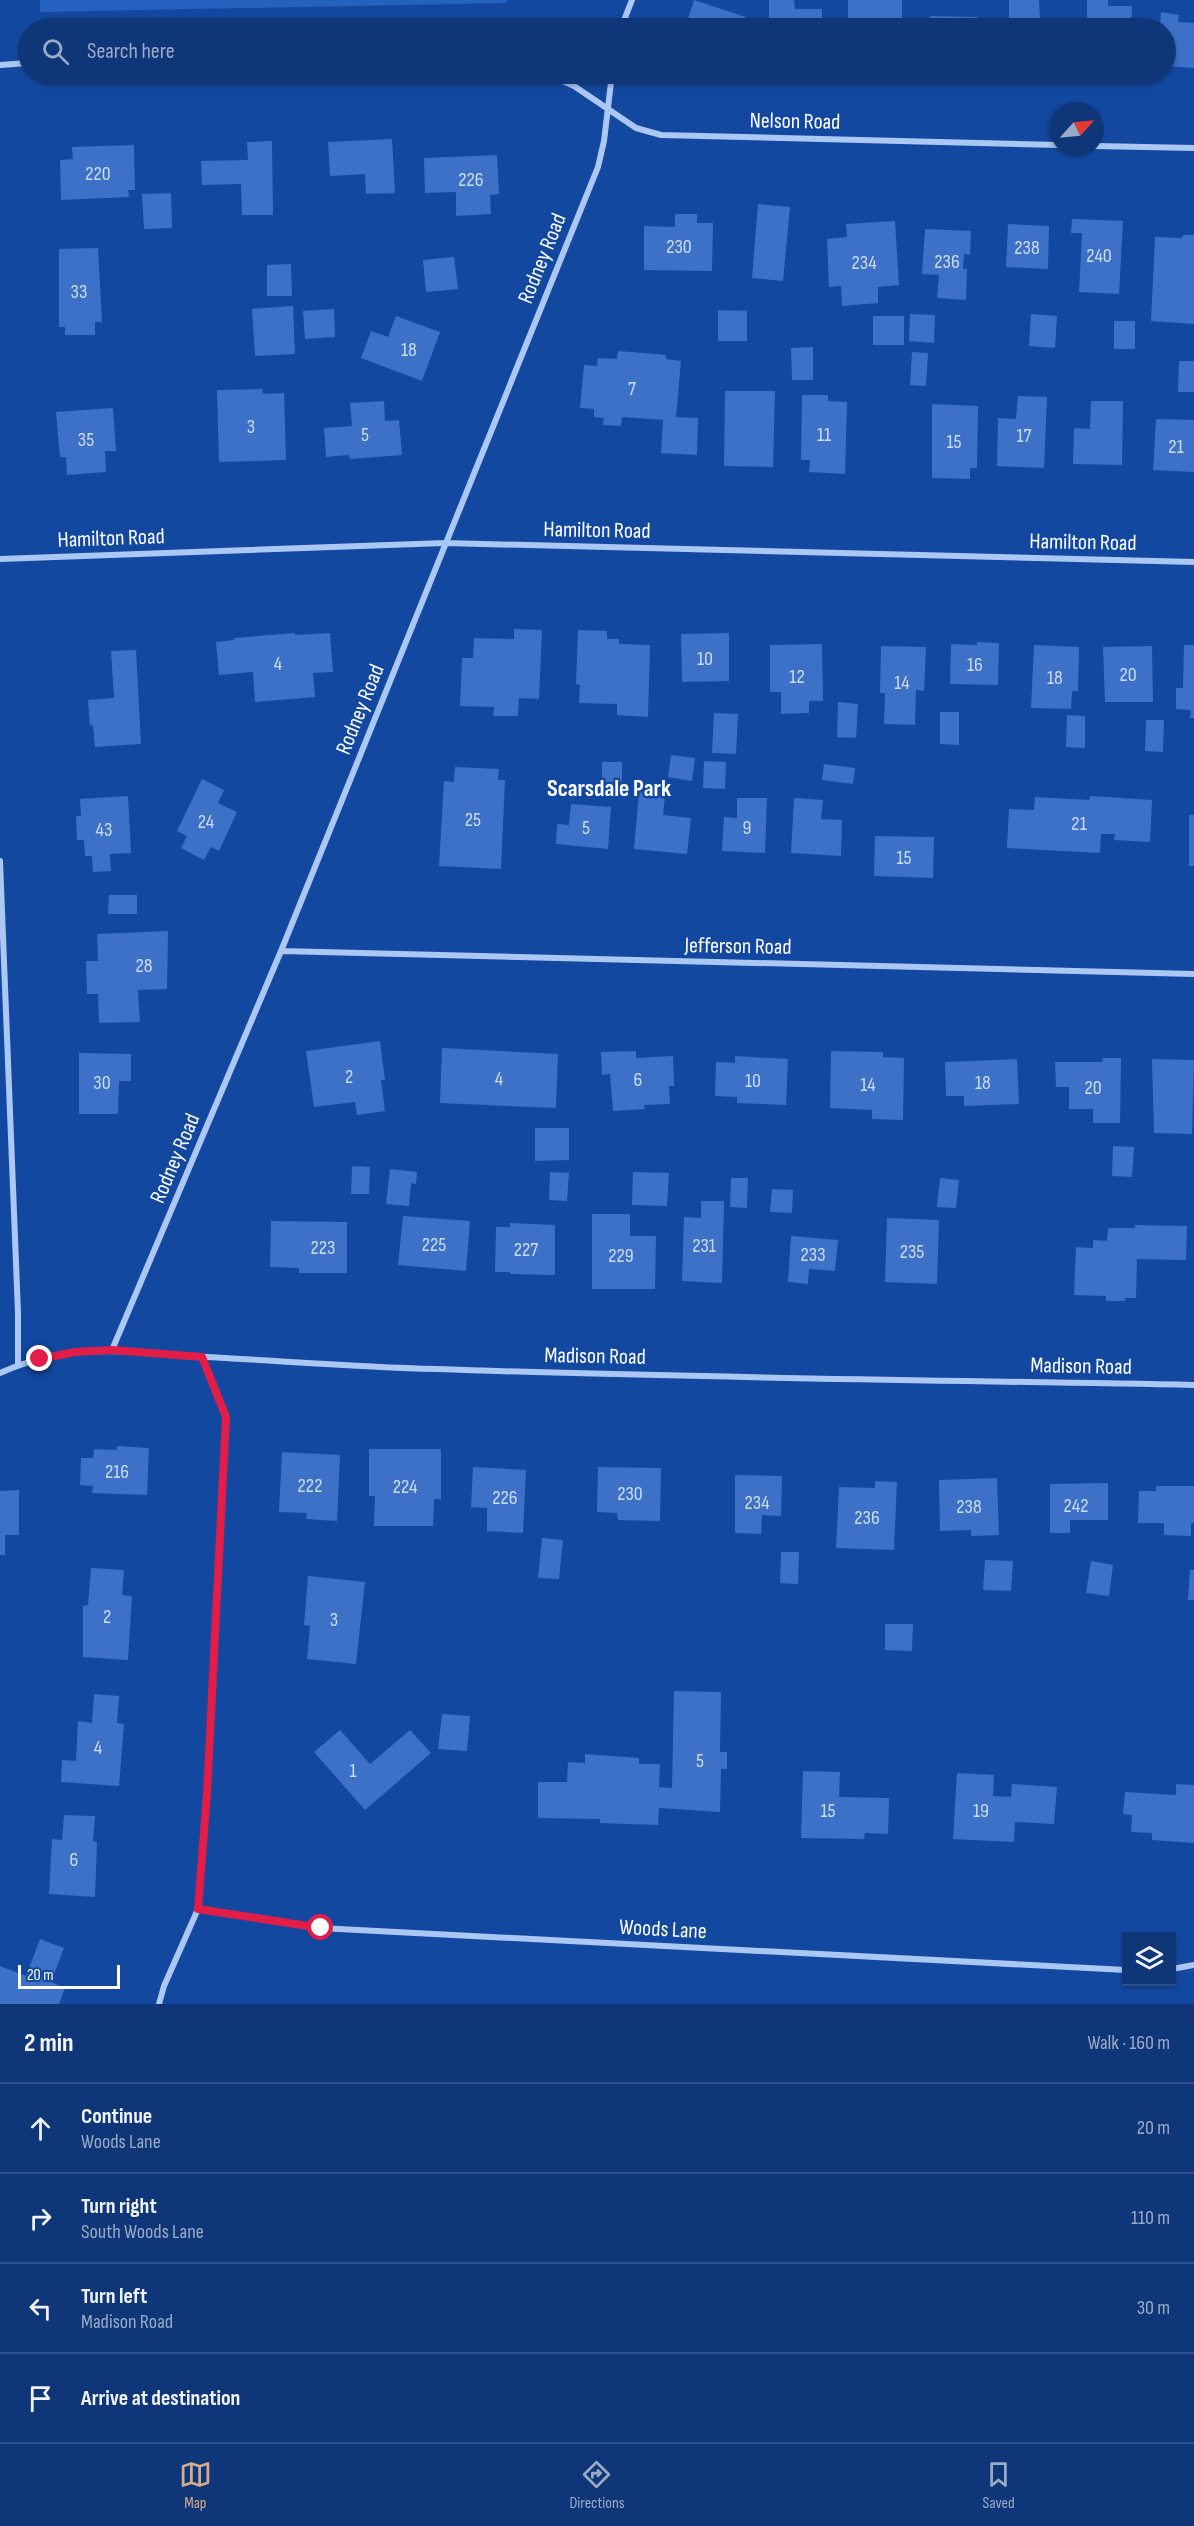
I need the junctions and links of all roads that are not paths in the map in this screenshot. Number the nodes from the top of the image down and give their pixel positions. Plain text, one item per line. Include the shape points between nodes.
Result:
1 (632, 0) edge
2 (625, 18) edge
3 (18, 64) edge
4 (0, 65) edge
5 (570, 84) edge
6 (611, 84) edge
7 (608, 110) junction
8 (1050, 145) edge
9 (1104, 146) edge
10 (1194, 148) edge
11 (445, 543) junction
12 (0, 559) edge
13 (1194, 562) edge
14 (0, 861) edge
15 (281, 951) junction
16 (1194, 974) edge
17 (112, 1350) junction
18 (202, 1357) junction
19 (18, 1365) junction
20 (0, 1373) edge
21 (1194, 1385) edge
22 (198, 1909) junction
23 (1194, 1965) edge
24 (1176, 1968) edge
25 (1122, 1970) edge
26 (159, 2004) edge

1 - 2 street
3 - 4 street
5 - 7 street, Nelson Road
6 - 7 street, Rodney Road
7 - 8 street, Nelson Road via 636,128 661,135
7 - 11 street, Rodney Road via 598,167
9 - 10 street
11 - 12 street, Hamilton Road
11 - 13 street, Hamilton Road
11 - 15 street, Rodney Road
14 - 19 street
15 - 16 street, Jefferson Road
15 - 17 street, Rodney Road
17 - 18 street, Madison Road
17 - 19 street, Madison Road via 75,1352
18 - 21 street, Madison Road via 435,1369
18 - 22 street via 226,1417
19 - 20 street, Madison Road
22 - 25 street, Woods Lane via 332,1929
22 - 26 street
23 - 24 street

